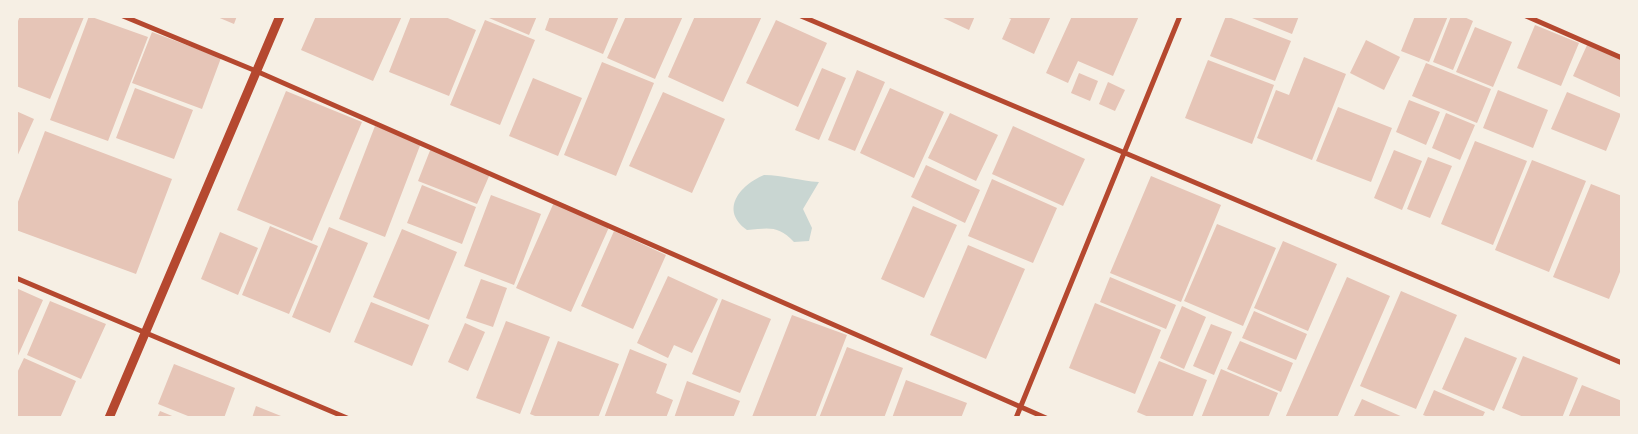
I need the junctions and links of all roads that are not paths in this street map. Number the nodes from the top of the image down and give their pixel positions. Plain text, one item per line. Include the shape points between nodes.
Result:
1 (123, 16) edge
2 (280, 16) edge
3 (801, 16) edge
4 (1180, 16) edge
5 (1526, 16) edge
6 (1622, 58) edge
7 (256, 71) junction
8 (1124, 152) junction
9 (16, 278) edge
10 (145, 334) junction
11 (1622, 363) edge
12 (1020, 407) junction
13 (109, 418) edge
14 (346, 418) edge
15 (1016, 418) edge
16 (1046, 418) edge

1 - 7 street
2 - 7 street
3 - 8 street
4 - 8 street
5 - 6 street
7 - 10 street
7 - 12 street
8 - 11 street
8 - 12 street
9 - 10 street
10 - 13 street
10 - 14 street
12 - 15 street
12 - 16 street

